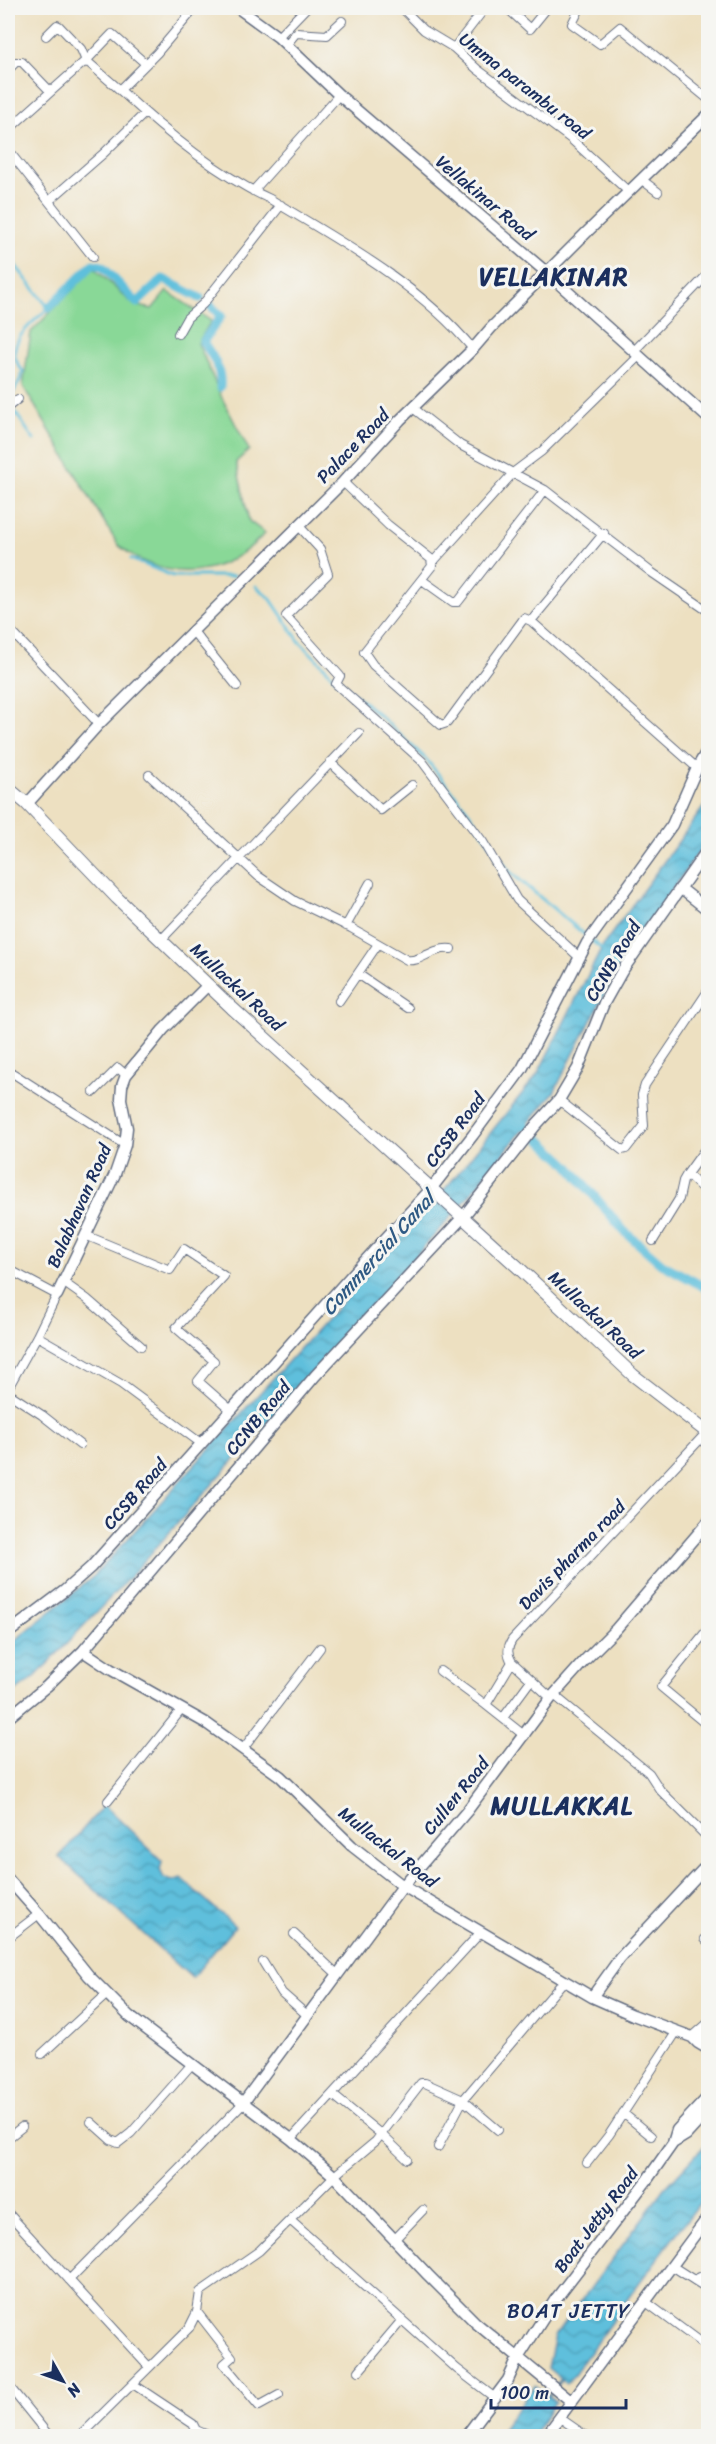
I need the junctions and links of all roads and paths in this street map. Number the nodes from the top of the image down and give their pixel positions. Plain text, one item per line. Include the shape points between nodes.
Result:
1 (195, 8) edge
2 (238, 8) edge
3 (306, 8) edge
4 (402, 8) edge
5 (485, 8) edge
6 (507, 8) edge
7 (547, 8) edge
8 (580, 8) edge
9 (342, 21) dead end
10 (46, 36) dead end
11 (282, 41) junction
12 (454, 48) junction
13 (86, 62) junction
14 (146, 64) junction
15 (8, 70) edge
16 (120, 90) junction
17 (50, 91) junction
18 (339, 95) junction
19 (708, 99) edge
20 (145, 113) junction
21 (708, 115) edge
22 (8, 130) edge
23 (8, 150) edge
24 (642, 180) junction
25 (253, 191) junction
26 (628, 192) junction
27 (658, 192) dead end
28 (49, 201) junction
29 (281, 205) junction
30 (93, 257) dead end
31 (546, 272) junction
32 (708, 274) edge
33 (178, 334) dead end
34 (473, 349) junction
35 (637, 353) junction
36 (18, 399) dead end
37 (8, 407) edge
38 (413, 408) junction
39 (708, 418) edge
40 (514, 472) junction
41 (344, 482) junction
42 (545, 490) junction
43 (298, 525) junction
44 (604, 533) junction
45 (432, 563) junction
46 (422, 580) junction
47 (708, 611) edge
48 (531, 621) junction
49 (8, 628) edge
50 (192, 630) junction
51 (237, 686) dead end
52 (99, 724) junction
53 (359, 733) dead end
54 (708, 749) edge
55 (330, 762) junction
56 (697, 768) junction
57 (149, 775) dead end
58 (412, 785) dead end
59 (8, 788) edge
60 (27, 804) junction
61 (708, 849) edge
62 (239, 858) junction
63 (370, 883) dead end
64 (680, 888) junction
65 (708, 910) edge
66 (346, 926) junction
67 (161, 940) junction
68 (378, 944) junction
69 (451, 949) dead end
70 (579, 957) junction
71 (358, 974) junction
72 (207, 986) junction
73 (708, 991) edge
74 (339, 1001) dead end
75 (408, 1008) dead end
76 (126, 1075) junction
77 (8, 1079) edge
78 (94, 1092) dead end
79 (559, 1100) junction
80 (124, 1145) junction
81 (708, 1145) edge
82 (687, 1174) junction
83 (433, 1190) junction
84 (708, 1194) edge
85 (461, 1216) junction
86 (85, 1234) junction
87 (653, 1240) dead end
88 (8, 1269) edge
89 (63, 1282) junction
90 (57, 1295) junction
91 (37, 1336) junction
92 (141, 1346) dead end
93 (8, 1388) edge
94 (8, 1394) edge
95 (231, 1410) junction
96 (708, 1433) edge
97 (202, 1444) junction
98 (80, 1445) dead end
99 (708, 1522) edge
100 (708, 1629) edge
101 (8, 1633) edge
102 (320, 1648) dead end
103 (83, 1651) junction
104 (512, 1662) junction
105 (440, 1671) dead end
106 (531, 1680) junction
107 (553, 1697) junction
108 (486, 1705) junction
109 (182, 1709) junction
110 (8, 1718) edge
111 (503, 1718) junction
112 (708, 1726) edge
113 (525, 1736) junction
114 (243, 1749) junction
115 (108, 1801) dead end
116 (708, 1838) edge
117 (708, 1864) edge
118 (8, 1879) edge
119 (403, 1886) junction
120 (39, 1914) junction
121 (481, 1932) junction
122 (294, 1934) dead end
123 (8, 1938) edge
124 (263, 1962) dead end
125 (337, 1974) junction
126 (563, 1982) junction
127 (107, 1994) junction
128 (592, 1997) junction
129 (307, 2015) junction
130 (708, 2023) edge
131 (677, 2031) junction
132 (692, 2037) junction
133 (708, 2039) edge
134 (708, 2049) edge
135 (42, 2054) dead end
136 (192, 2064) junction
137 (333, 2096) junction
138 (708, 2097) edge
139 (463, 2100) junction
140 (243, 2103) junction
141 (708, 2111) edge
142 (623, 2112) junction
143 (91, 2122) dead end
144 (22, 2127) dead end
145 (498, 2130) dead end
146 (382, 2134) junction
147 (651, 2136) dead end
148 (8, 2138) edge
149 (291, 2139) junction
150 (673, 2143) junction
151 (438, 2147) dead end
152 (407, 2160) dead end
153 (587, 2163) dead end
154 (334, 2176) junction
155 (423, 2210) dead end
156 (8, 2213) edge
157 (708, 2217) edge
158 (14, 2220) junction
159 (290, 2220) junction
160 (8, 2226) edge
161 (394, 2240) junction
162 (672, 2266) junction
163 (708, 2273) edge
164 (69, 2280) junction
165 (694, 2280) junction
166 (708, 2289) edge
167 (646, 2302) junction
168 (196, 2312) junction
169 (402, 2320) junction
170 (708, 2348) edge
171 (518, 2358) junction
172 (149, 2367) junction
173 (359, 2371) dead end
174 (133, 2384) junction
175 (8, 2385) edge
176 (279, 2395) dead end
177 (495, 2398) junction
178 (572, 2402) junction
179 (560, 2418) junction
180 (194, 2433) edge
181 (49, 2436) edge
182 (80, 2436) edge
183 (210, 2436) edge
184 (466, 2436) edge
185 (546, 2436) edge
186 (586, 2436) edge

1 - 14 street
2 - 11 main road, Vellakinar Road
3 - 11 street
4 - 12 street, Umma parambu road via 423,30
5 - 12 street
6 - 7 street via 530,29
8 - 19 street via 572,24 600,44 620,27
9 - 11 street via 327,35 296,33
10 - 13 street via 59,26 81,49
11 - 18 main road, Vellakinar Road
12 - 26 street, Umma parambu road via 571,139
13 - 14 street via 112,33
13 - 16 street
13 - 17 street
14 - 16 street
15 - 17 street via 22,62
16 - 20 street
17 - 22 street
18 - 25 street
18 - 31 main road, Vellakinar Road
20 - 25 street
20 - 28 street
21 - 24 main road, Palace Road
23 - 28 street
24 - 26 main road, Palace Road
24 - 27 street
25 - 29 street
26 - 31 main road, Palace Road
28 - 30 street
29 - 33 street
29 - 34 street via 405,284 456,328
31 - 34 main road, Palace Road
31 - 35 main road, Vellakinar Road
32 - 35 street
34 - 38 main road, Palace Road
35 - 39 main road, Vellakinar Road
35 - 40 street via 542,451
36 - 37 street
38 - 40 street via 460,445
38 - 41 main road, Palace Road
40 - 42 street
40 - 45 street
41 - 43 main road, Palace Road
41 - 45 street
42 - 44 street
42 - 46 street via 458,602
43 - 50 main road, Palace Road
43 - 70 street via 320,549 328,574 286,616 338,680 422,761 483,842 517,900
44 - 47 street
44 - 48 street
45 - 46 street
46 - 48 street via 364,652 441,724 447,723 524,618
48 - 56 street
49 - 52 street
50 - 51 street
50 - 52 main road, Palace Road
52 - 60 main road, Palace Road
53 - 55 street
54 - 56 main road, CCSB Road
55 - 58 street via 381,810
55 - 62 street
56 - 70 main road, CCSB Road via 672,825
57 - 62 street
59 - 60 main road, Mullackal Road
60 - 67 main road, Mullackal Road
61 - 64 main road, CCNB Road
62 - 66 street via 295,901
62 - 67 street
63 - 66 street
64 - 65 main road
64 - 79 main road, CCNB Road via 622,971 604,1003 578,1068
66 - 68 street
67 - 72 main road, Mullackal Road
68 - 69 street via 411,961 441,948
68 - 71 street
70 - 83 main road, CCSB Road via 522,1069
71 - 74 street
71 - 75 street
72 - 76 main road
72 - 83 main road, Mullackal Road
73 - 79 street via 645,1085 644,1126 626,1149 622,1150
76 - 78 street via 118,1068
76 - 80 main road, Balabhavan Road via 121,1099 127,1128
77 - 80 street via 14,1074
79 - 85 main road, CCNB Road
80 - 86 main road, Balabhavan Road via 115,1174
81 - 82 street
82 - 84 street
82 - 87 street via 679,1199
83 - 85 main road, Mullackal Road
83 - 95 main road, CCSB Road
85 - 96 main road, Mullackal Road via 633,1375
85 - 103 main road, CCNB Road via 315,1376
86 - 89 main road, Balabhavan Road
86 - 95 street via 170,1270 184,1249 224,1276 176,1328 214,1361 198,1381
88 - 90 street
89 - 90 main road, Balabhavan Road
89 - 92 street
90 - 91 street, Balabhavan Road
91 - 93 street, Balabhavan Road
91 - 97 street via 121,1384
94 - 98 street via 42,1414
95 - 97 main road, CCSB Road
96 - 104 street, Davis pharma road via 512,1640 508,1656
97 - 101 main road, CCSB Road via 91,1567
99 - 107 main road, Cullen Road
100 - 112 street via 661,1687
102 - 114 street
103 - 109 main road, Mullackal Road
103 - 110 main road, CCNB Road
104 - 106 street
104 - 108 street
105 - 108 street
106 - 107 street
106 - 111 street
107 - 113 main road, Cullen Road
107 - 116 street via 649,1773 660,1790
108 - 111 street
109 - 114 main road, Mullackal Road
109 - 115 street
111 - 113 street
113 - 119 main road, Cullen Road
114 - 119 main road, Mullackal Road via 280,1776 352,1846
117 - 128 main road via 620,1958
118 - 120 main road
119 - 121 main road, Mullackal Road
119 - 125 main road, Cullen Road
120 - 123 street
120 - 127 main road
121 - 126 main road, Mullackal Road
121 - 137 street
122 - 125 street
124 - 129 street via 282,1993
125 - 129 main road, Cullen Road
126 - 128 main road, Mullackal Road
126 - 139 street
127 - 135 street
127 - 136 main road
128 - 131 main road, Mullackal Road
129 - 140 main road, Cullen Road
130 - 132 street
131 - 132 main road, Mullackal Road
131 - 142 street
132 - 133 main road, Mullackal Road
132 - 134 main road, Mullackal Road
136 - 140 main road
136 - 143 street via 118,2143
137 - 146 street
137 - 149 street
138 - 150 main road via 677,2130
139 - 145 street
139 - 146 street via 421,2083
139 - 151 street
140 - 149 main road
140 - 164 street
141 - 150 main road
142 - 147 street
142 - 153 street
144 - 148 street
146 - 152 street
146 - 154 street
149 - 154 main road
150 - 171 main road, Boat Jetty Road via 555,2300
154 - 159 street
154 - 161 main road
155 - 161 street
156 - 158 street
157 - 162 main road
158 - 160 street
158 - 164 street
159 - 168 street via 259,2251 203,2289
159 - 169 street
161 - 171 main road
162 - 165 street
162 - 167 main road
163 - 165 street
164 - 172 street
165 - 166 street
167 - 170 street
167 - 178 main road
168 - 172 street via 189,2328
168 - 176 street via 232,2357 224,2364 259,2406
169 - 173 street
169 - 177 street
171 - 177 main road, Boat Jetty Road
171 - 178 main road
172 - 174 street
174 - 180 street via 193,2424
174 - 182 street
175 - 181 street
177 - 184 main road, Boat Jetty Road
178 - 179 main road
179 - 185 main road
179 - 186 street
180 - 183 street

